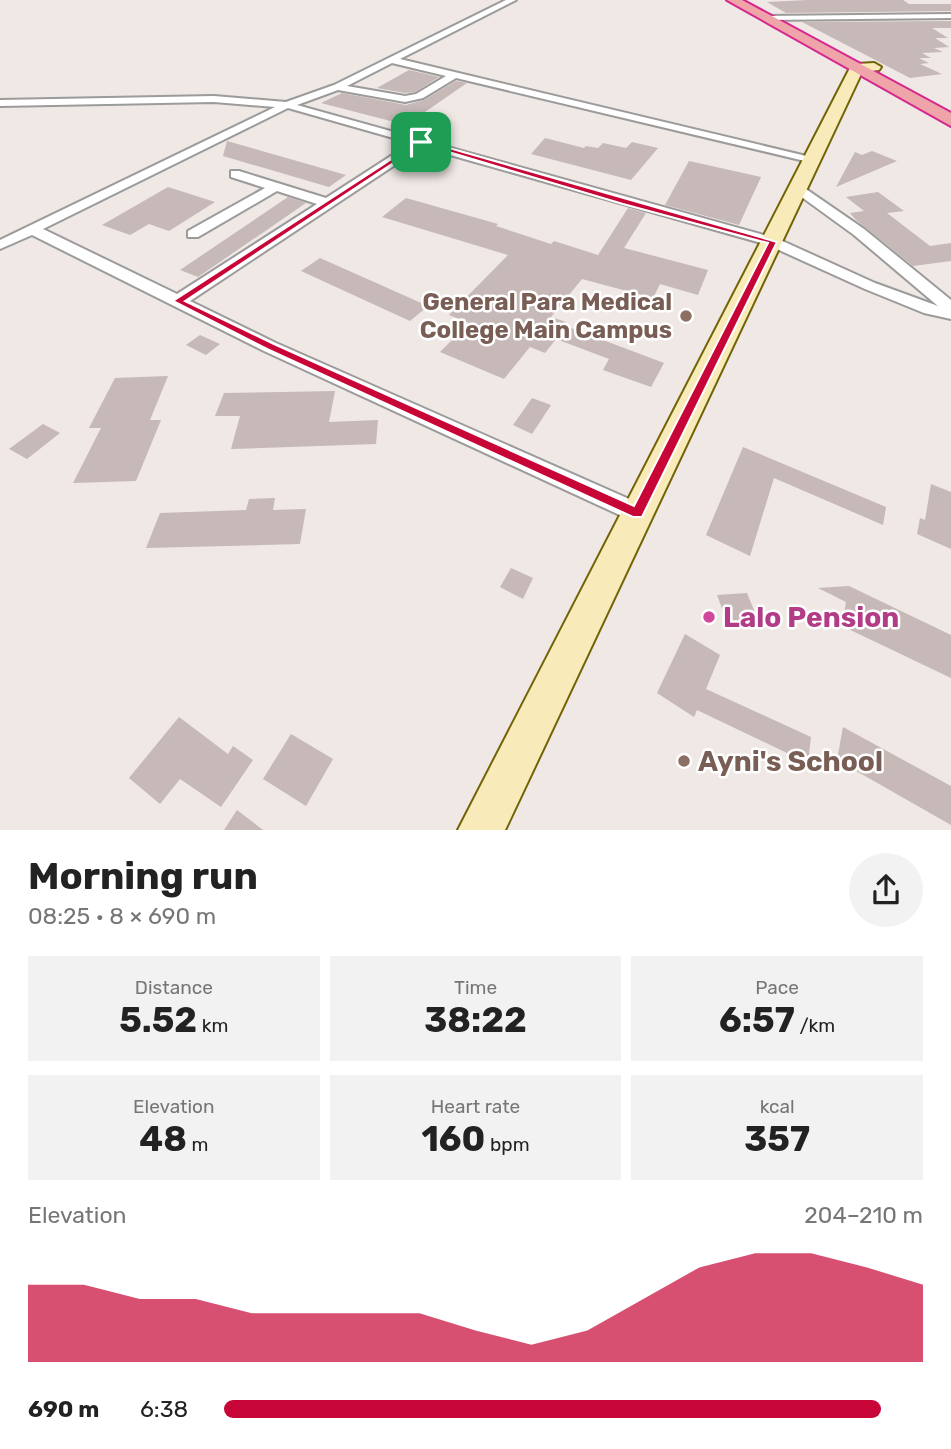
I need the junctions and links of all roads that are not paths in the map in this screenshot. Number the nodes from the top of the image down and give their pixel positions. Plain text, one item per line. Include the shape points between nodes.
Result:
1 (512, 0) edge
2 (733, 0) edge
3 (748, 0) edge
4 (951, 16) edge
5 (774, 18) junction
6 (391, 60) junction
7 (866, 68) junction
8 (454, 75) junction
9 (337, 87) junction
10 (0, 103) edge
11 (286, 105) junction
12 (951, 107) edge
13 (951, 120) edge
14 (421, 142) junction
15 (813, 159) junction
16 (235, 174) dead end
17 (275, 187) junction
18 (798, 190) junction
19 (327, 203) junction
20 (32, 229) junction
21 (193, 234) dead end
22 (773, 242) junction
23 (0, 245) edge
24 (178, 301) junction
25 (951, 308) edge
26 (951, 314) edge
27 (637, 513) junction
28 (481, 830) edge

1 - 6 street
2 - 5 highway
3 - 5 highway
4 - 5 street
5 - 7 highway
6 - 8 street
6 - 9 street
7 - 12 highway
7 - 13 highway
7 - 15 main road
8 - 9 street via 405,99
8 - 15 street
9 - 11 street
10 - 11 street via 214,99
11 - 14 street
11 - 20 street
14 - 19 street
14 - 22 street
15 - 18 main road
16 - 17 street
17 - 19 street
17 - 21 street
18 - 22 main road
18 - 25 street via 859,232
19 - 24 street
20 - 23 street
20 - 24 street
22 - 26 street via 870,286
22 - 27 main road
24 - 27 street
27 - 28 main road

